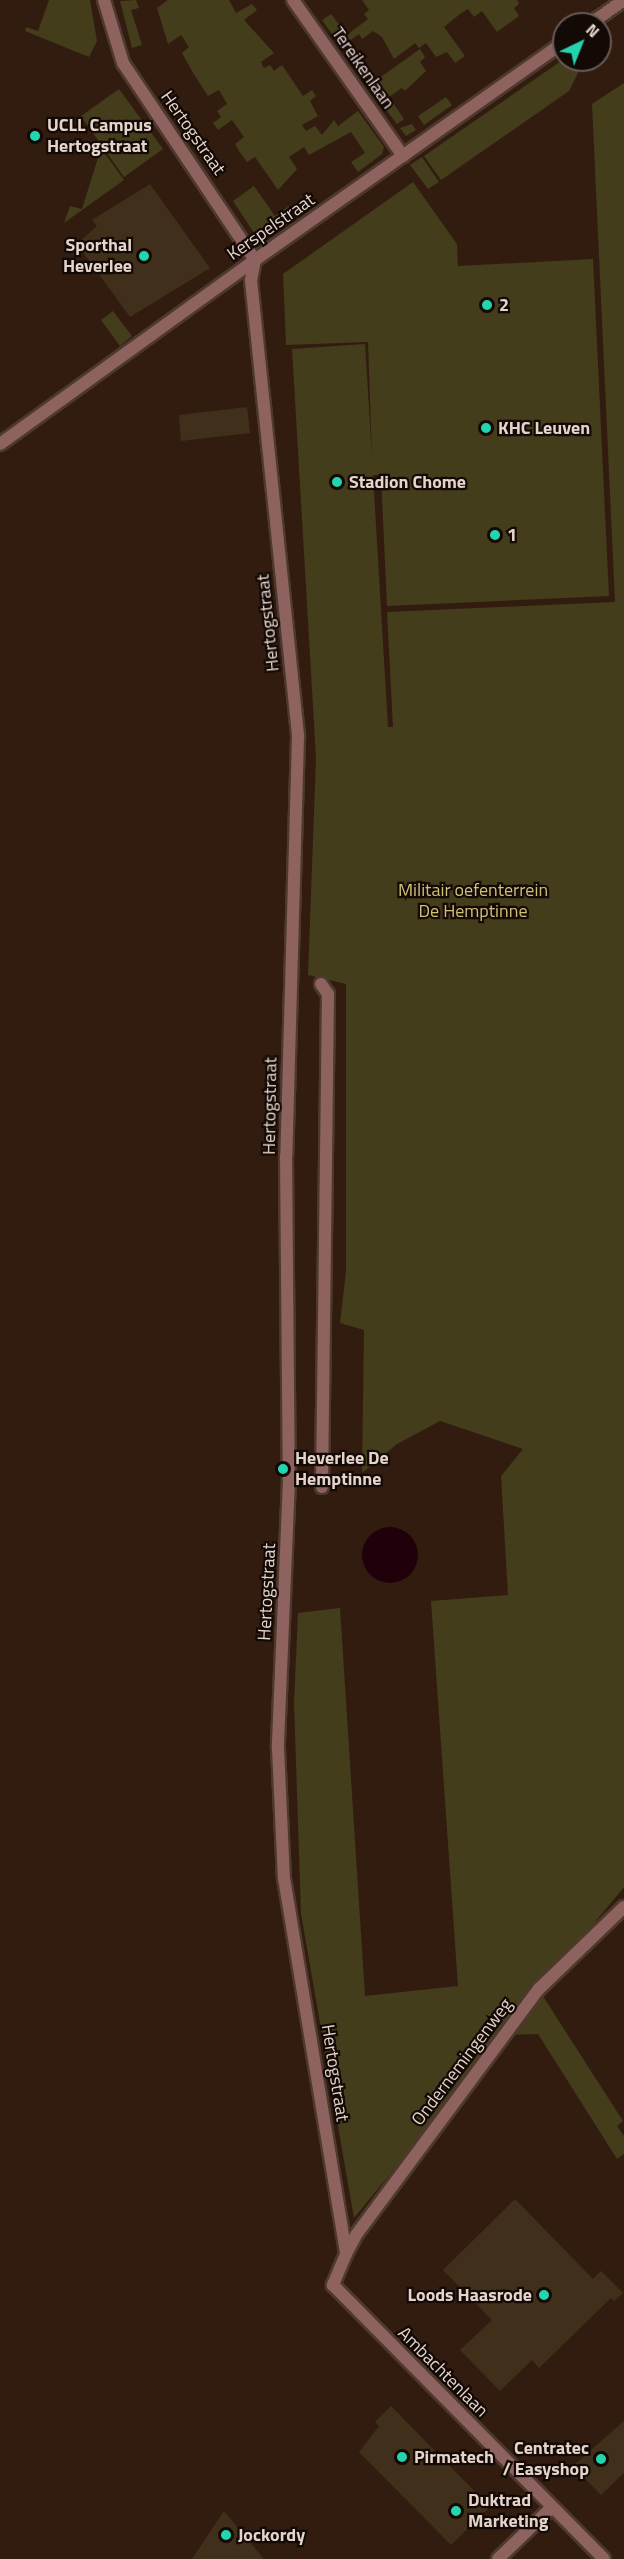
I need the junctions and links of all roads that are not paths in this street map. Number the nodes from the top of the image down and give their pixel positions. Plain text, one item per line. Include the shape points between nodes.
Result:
1 (104, 0) edge
2 (293, 0) edge
3 (624, 0) edge
4 (607, 12) edge
5 (552, 50) edge
6 (403, 156) junction
7 (255, 260) junction
8 (0, 444) edge
9 (321, 984) dead end
10 (322, 1487) dead end
11 (624, 1907) edge
12 (346, 2254) junction
13 (551, 2508) junction
14 (498, 2559) edge
15 (604, 2559) edge

1 - 7 street, Hertogstraat via 123,63
2 - 6 street, Tereikenlaan
3 - 4 street
5 - 6 street, Kerspelstraat
6 - 7 street, Kerspelstraat
7 - 8 street, Kerspelstraat
7 - 12 street, Hertogstraat via 251,280 297,737 286,1156 290,1480 278,1748 284,1878
9 - 10 street via 328,994
11 - 12 street, Ondernemingenweg via 538,1989 356,2235
12 - 13 street, Ambachtenlaan via 333,2285
13 - 14 street
13 - 15 street, Ambachtenlaan

